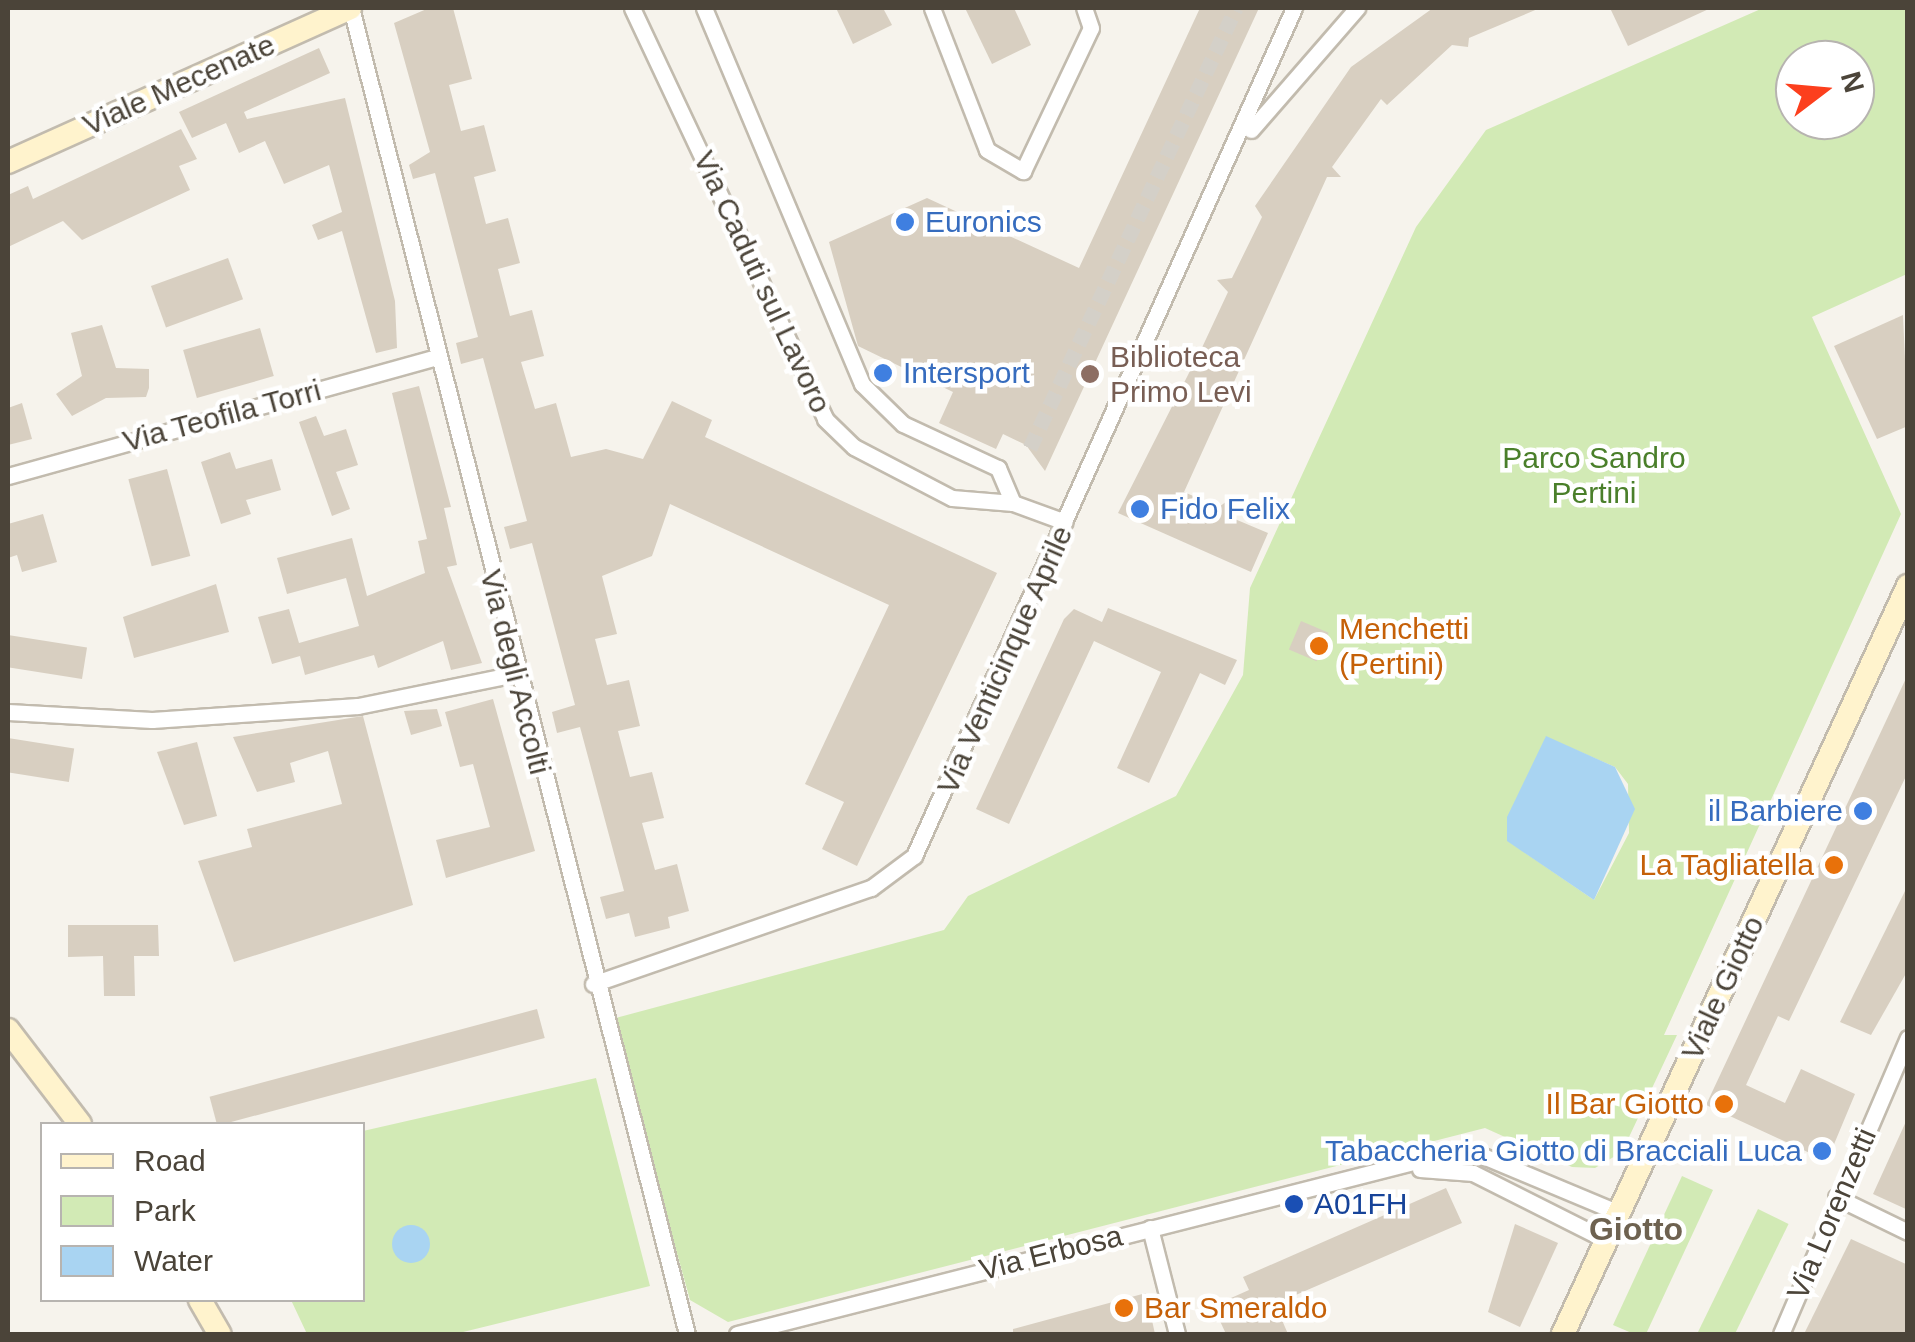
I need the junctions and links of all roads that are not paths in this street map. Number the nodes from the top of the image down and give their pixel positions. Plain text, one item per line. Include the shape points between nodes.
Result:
1 (350, 8) edge
2 (632, 8) edge
3 (704, 8) edge
4 (932, 8) edge
5 (1084, 8) edge
6 (1294, 8) edge
7 (1357, 8) edge
8 (1239, 145) junction
9 (8, 162) edge
10 (437, 357) junction
11 (8, 476) edge
12 (1013, 503) junction
13 (1065, 522) junction
14 (1908, 586) edge
15 (516, 674) junction
16 (8, 712) edge
17 (593, 984) junction
18 (8, 1030) edge
19 (1908, 1038) edge
20 (78, 1122) edge
21 (1366, 1175) junction
22 (1836, 1197) junction
23 (1618, 1213) junction
24 (1150, 1228) junction
25 (1908, 1232) edge
26 (1606, 1240) junction
27 (201, 1302) edge
28 (220, 1334) edge
29 (686, 1334) edge
30 (737, 1334) edge
31 (1177, 1334) edge
32 (1562, 1334) edge
33 (1781, 1334) edge

1 - 9 street, Viale Mecenate
1 - 10 street, Via degli Accolti
2 - 12 street, Via Caduti sul Lavoro via 825,420 854,447 952,498
3 - 12 street, Via Caduti sul Lavoro via 862,384 903,424 998,468
4 - 5 street via 988,150 1023,171 1091,28
6 - 8 street, Via Venticinque Aprile
7 - 8 street, Via Venticinque Aprile
8 - 13 street, Via Venticinque Aprile
10 - 11 street, Via Teofila Torri
10 - 15 street, Via degli Accolti
12 - 13 street, Via Caduti sul Lavoro
13 - 17 street, Via Venticinque Aprile via 914,856 871,888
14 - 23 street, Viale Giotto
15 - 16 street via 358,706 152,720
15 - 17 street, Via degli Accolti
17 - 29 street, Via degli Accolti
18 - 20 street
19 - 22 street, Via Lorenzetti
21 - 23 street, Via Erbosa via 1429,1158 1483,1156
21 - 24 street, Via Erbosa
21 - 26 street, Via Erbosa via 1473,1172
22 - 25 street
22 - 33 street, Via Lorenzetti
23 - 26 street, Viale Giotto
24 - 30 street, Via Erbosa
24 - 31 street
26 - 32 street, Viale Giotto
27 - 28 street

